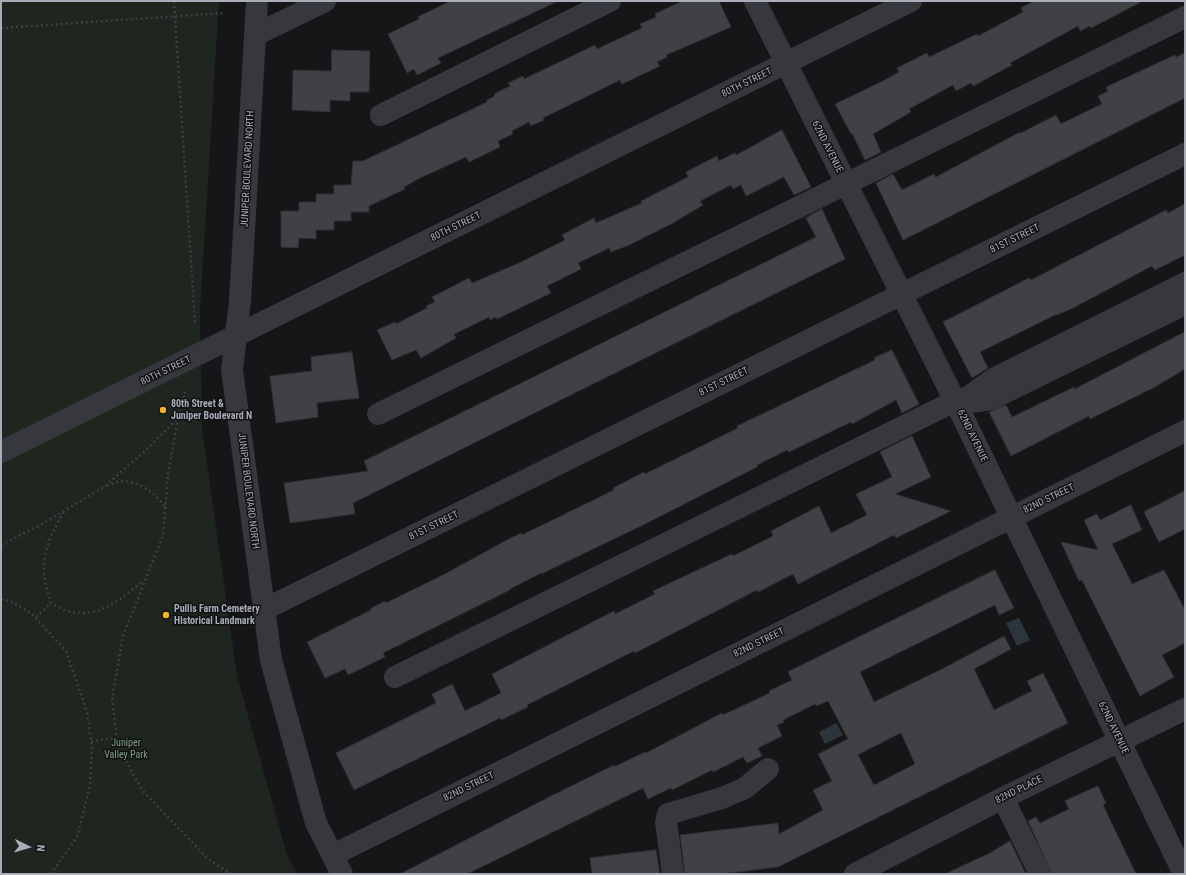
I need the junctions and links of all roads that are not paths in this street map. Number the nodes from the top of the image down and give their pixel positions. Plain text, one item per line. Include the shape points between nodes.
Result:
1 (257, 1) edge
2 (325, 1) edge
3 (610, 1) edge
4 (755, 1) edge
5 (912, 1) edge
6 (1185, 17) edge
7 (255, 35) junction
8 (786, 64) junction
9 (381, 115) dead end
10 (1185, 154) edge
11 (845, 183) junction
12 (1185, 283) edge
13 (902, 295) junction
14 (1185, 304) edge
15 (236, 336) junction
16 (956, 403) junction
17 (378, 414) dead end
18 (1185, 431) edge
19 (1, 452) edge
20 (1012, 517) junction
21 (263, 610) junction
22 (395, 677) dead end
23 (1185, 709) edge
24 (1119, 742) junction
25 (768, 769) dead end
26 (1003, 798) junction
27 (337, 864) edge
28 (673, 874) edge
29 (855, 874) edge
30 (1040, 874) edge
31 (1184, 874) edge

1 - 7 street, JUNIPER BOULEVARD NORTH
2 - 7 street
3 - 9 street
4 - 8 street, 62ND AVENUE
5 - 8 street, 80TH STREET
6 - 11 street
7 - 15 street, JUNIPER BOULEVARD NORTH
8 - 11 street, 62ND AVENUE
8 - 15 street, 80TH STREET
10 - 13 street, 81ST STREET
11 - 13 street, 62ND AVENUE
11 - 17 street
12 - 16 street via 996,378
13 - 16 street, 62ND AVENUE
13 - 21 street, 81ST STREET
14 - 16 street via 991,399
15 - 19 street, 80TH STREET
15 - 21 street, JUNIPER BOULEVARD NORTH via 232,370
16 - 20 street, 62ND AVENUE
16 - 22 street
18 - 20 street, 82ND STREET
20 - 24 street, 62ND AVENUE
20 - 27 street, 82ND STREET
21 - 27 street, JUNIPER BOULEVARD NORTH via 270,660 314,816
23 - 24 street, 82ND PLACE
24 - 26 street, 82ND PLACE
24 - 31 street, 62ND AVENUE
25 - 28 street via 745,788 722,798 668,814 666,822
26 - 29 street, 82ND PLACE
26 - 30 street

